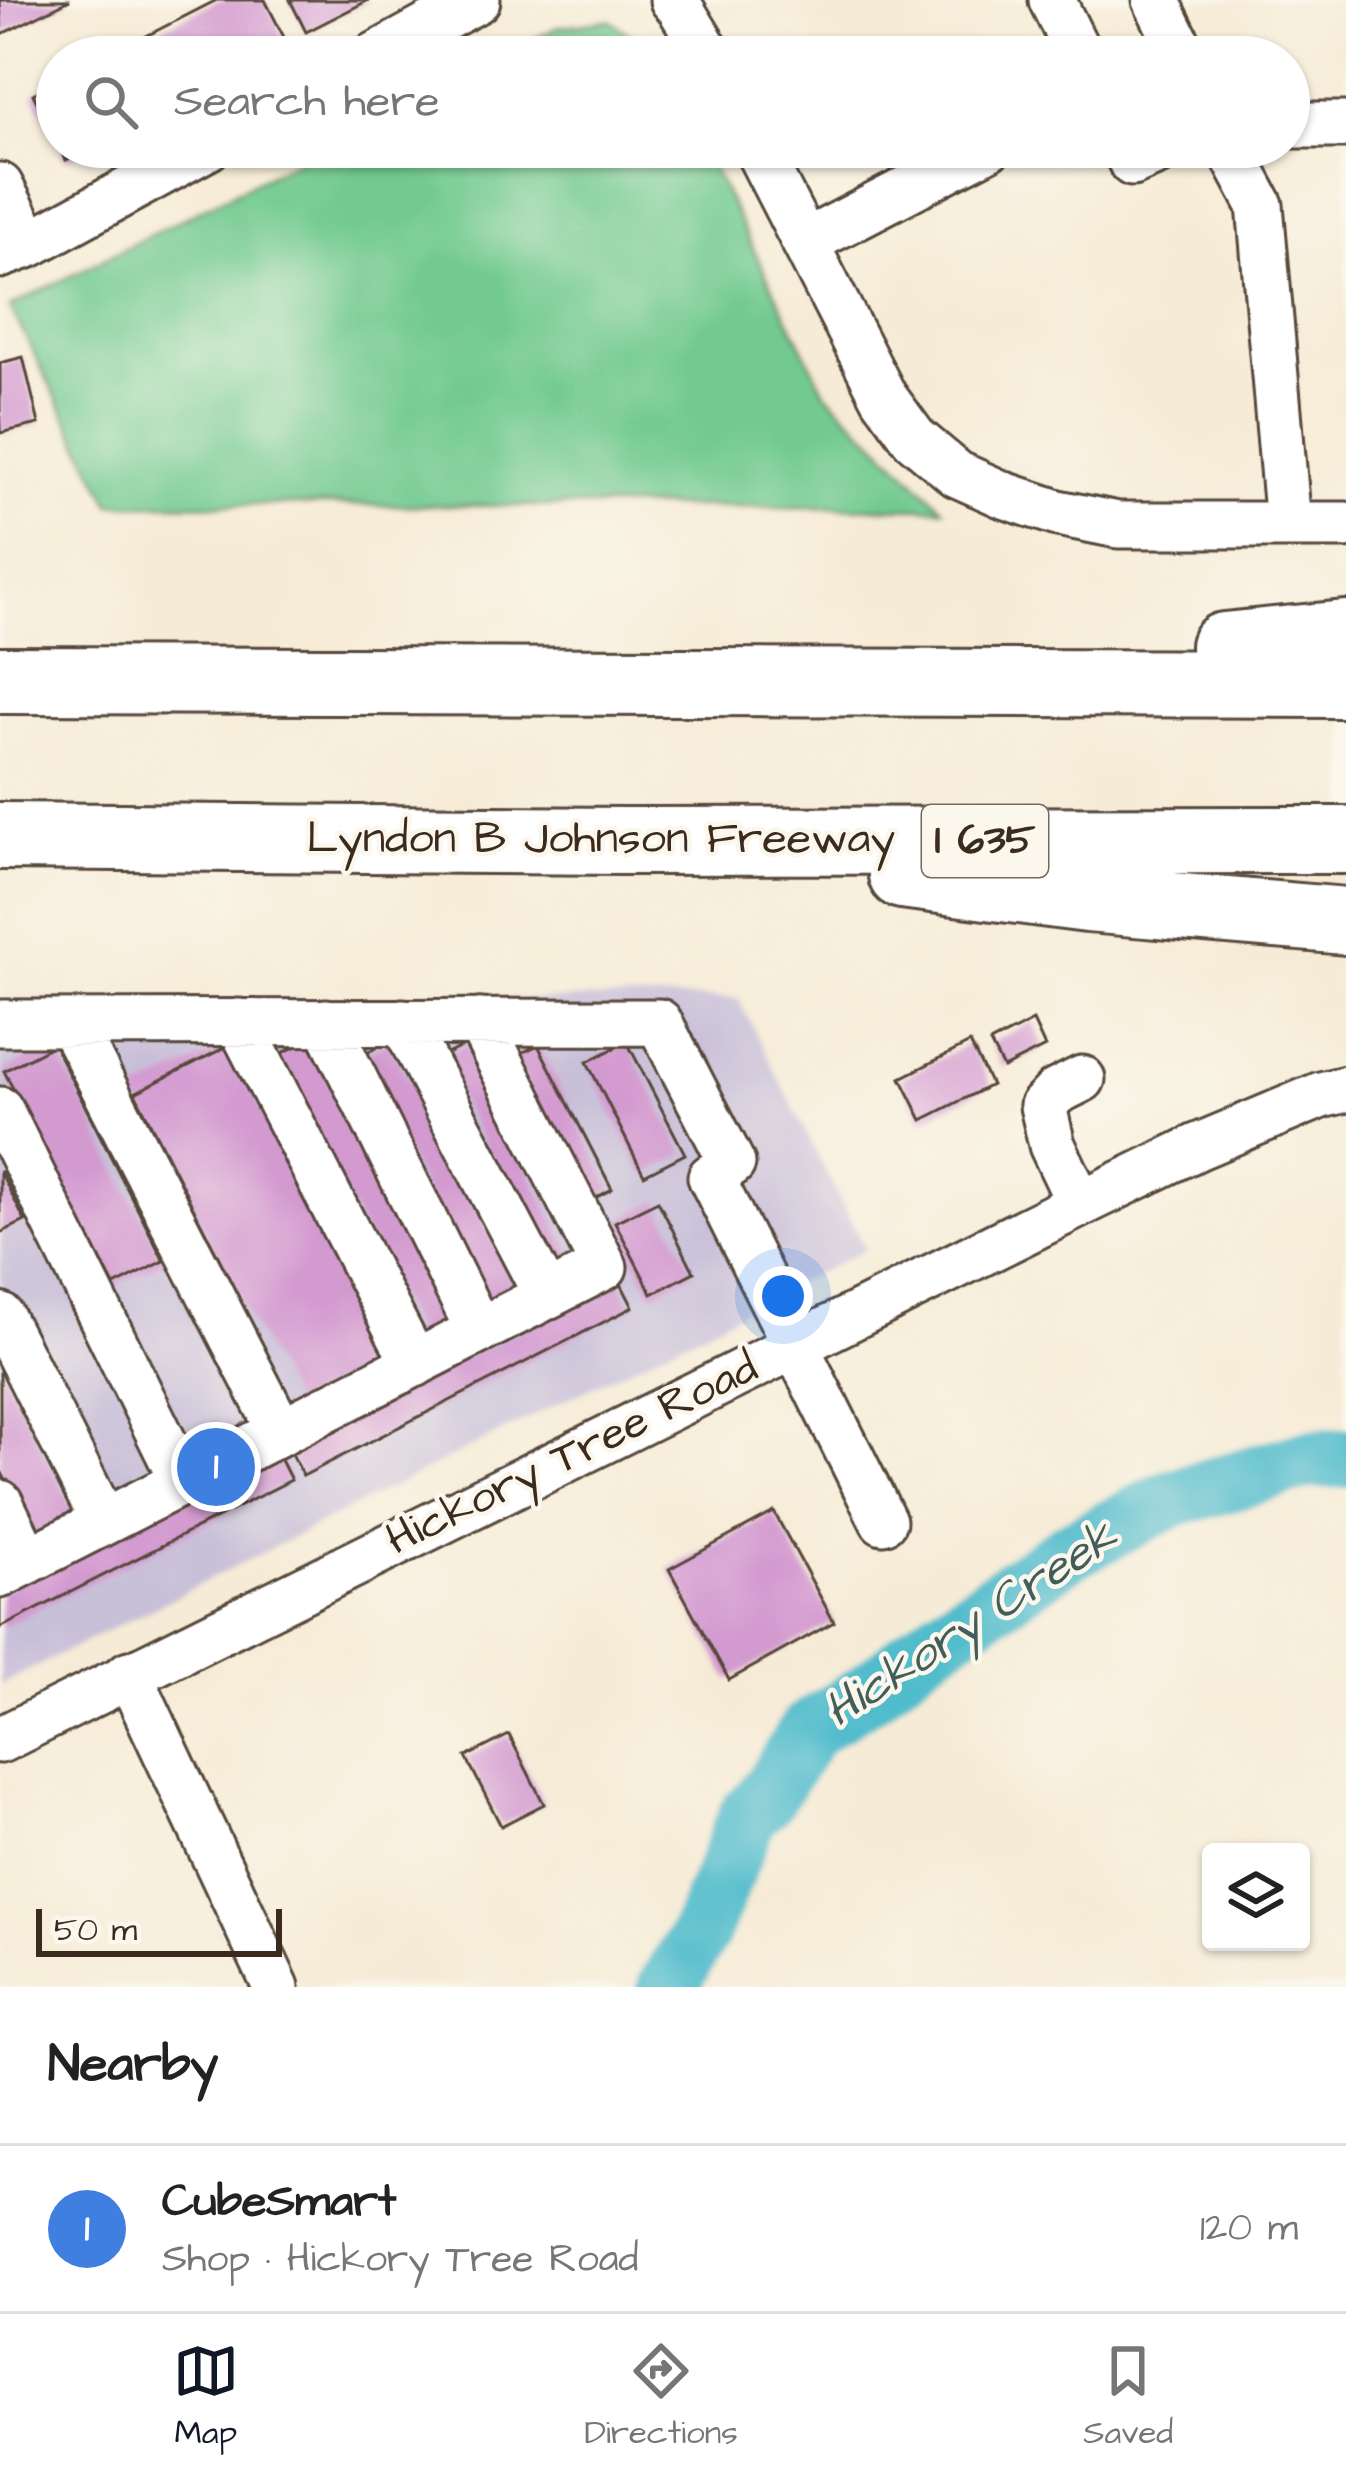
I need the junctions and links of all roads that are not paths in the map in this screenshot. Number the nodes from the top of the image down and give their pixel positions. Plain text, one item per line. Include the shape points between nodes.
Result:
1 (478, 0) edge
2 (673, 0) edge
3 (1052, 0) edge
4 (1156, 0) edge
5 (412, 36) edge
6 (697, 36) edge
7 (1070, 36) edge
8 (1174, 36) edge
9 (1310, 125) edge
10 (1346, 125) edge
11 (168, 168) edge
12 (767, 168) edge
13 (948, 168) edge
14 (1240, 168) edge
15 (0, 186) edge
16 (806, 242) junction
17 (15, 249) edge
18 (1288, 525) junction
19 (1346, 525) edge
20 (1346, 634) edge
21 (0, 680) edge
22 (836, 681) junction
23 (1346, 684) edge
24 (0, 836) edge
25 (1346, 840) edge
26 (624, 841) junction
27 (1346, 921) edge
28 (239, 1022) junction
29 (326, 1022) junction
30 (403, 1022) junction
31 (480, 1022) junction
32 (0, 1023) edge
33 (71, 1023) junction
34 (1082, 1079) dead end
35 (1346, 1089) edge
36 (0, 1110) edge
37 (1080, 1204) junction
38 (547, 1297) junction
39 (0, 1316) edge
40 (478, 1331) junction
41 (794, 1344) junction
42 (415, 1364) junction
43 (280, 1432) junction
44 (183, 1482) junction
45 (0, 1503) edge
46 (883, 1521) dead end
47 (104, 1522) junction
48 (14, 1568) edge
49 (130, 1674) junction
50 (0, 1740) edge
51 (276, 1987) edge

1 - 5 street
2 - 6 street
3 - 7 street
4 - 8 street
9 - 10 street
11 - 17 street
12 - 16 street
13 - 16 street
14 - 18 street via 1260,205
15 - 17 street
16 - 18 street via 884,397 914,438 957,474 1058,513 1118,525
18 - 19 street
20 - 22 highway
21 - 22 highway
22 - 23 highway
24 - 26 highway, Lyndon B Johnson Freeway / I 635
25 - 26 highway, Lyndon B Johnson Freeway / I 635
26 - 27 highway via 1088,899
28 - 29 street
28 - 33 street
28 - 42 street
29 - 30 street
29 - 40 street
30 - 31 street
30 - 38 street
31 - 38 street via 604,1267
31 - 41 street via 659,1022 731,1162 711,1177
32 - 33 street
33 - 43 street
34 - 37 street via 1043,1106
35 - 37 street, Hickory Tree Road
36 - 44 street
37 - 41 street, Hickory Tree Road
38 - 40 street
39 - 47 street
40 - 42 street
41 - 46 street
41 - 49 street, Hickory Tree Road
42 - 43 street
43 - 44 street
44 - 47 street
45 - 48 street
47 - 48 street
49 - 50 street, Hickory Tree Road
49 - 51 street

